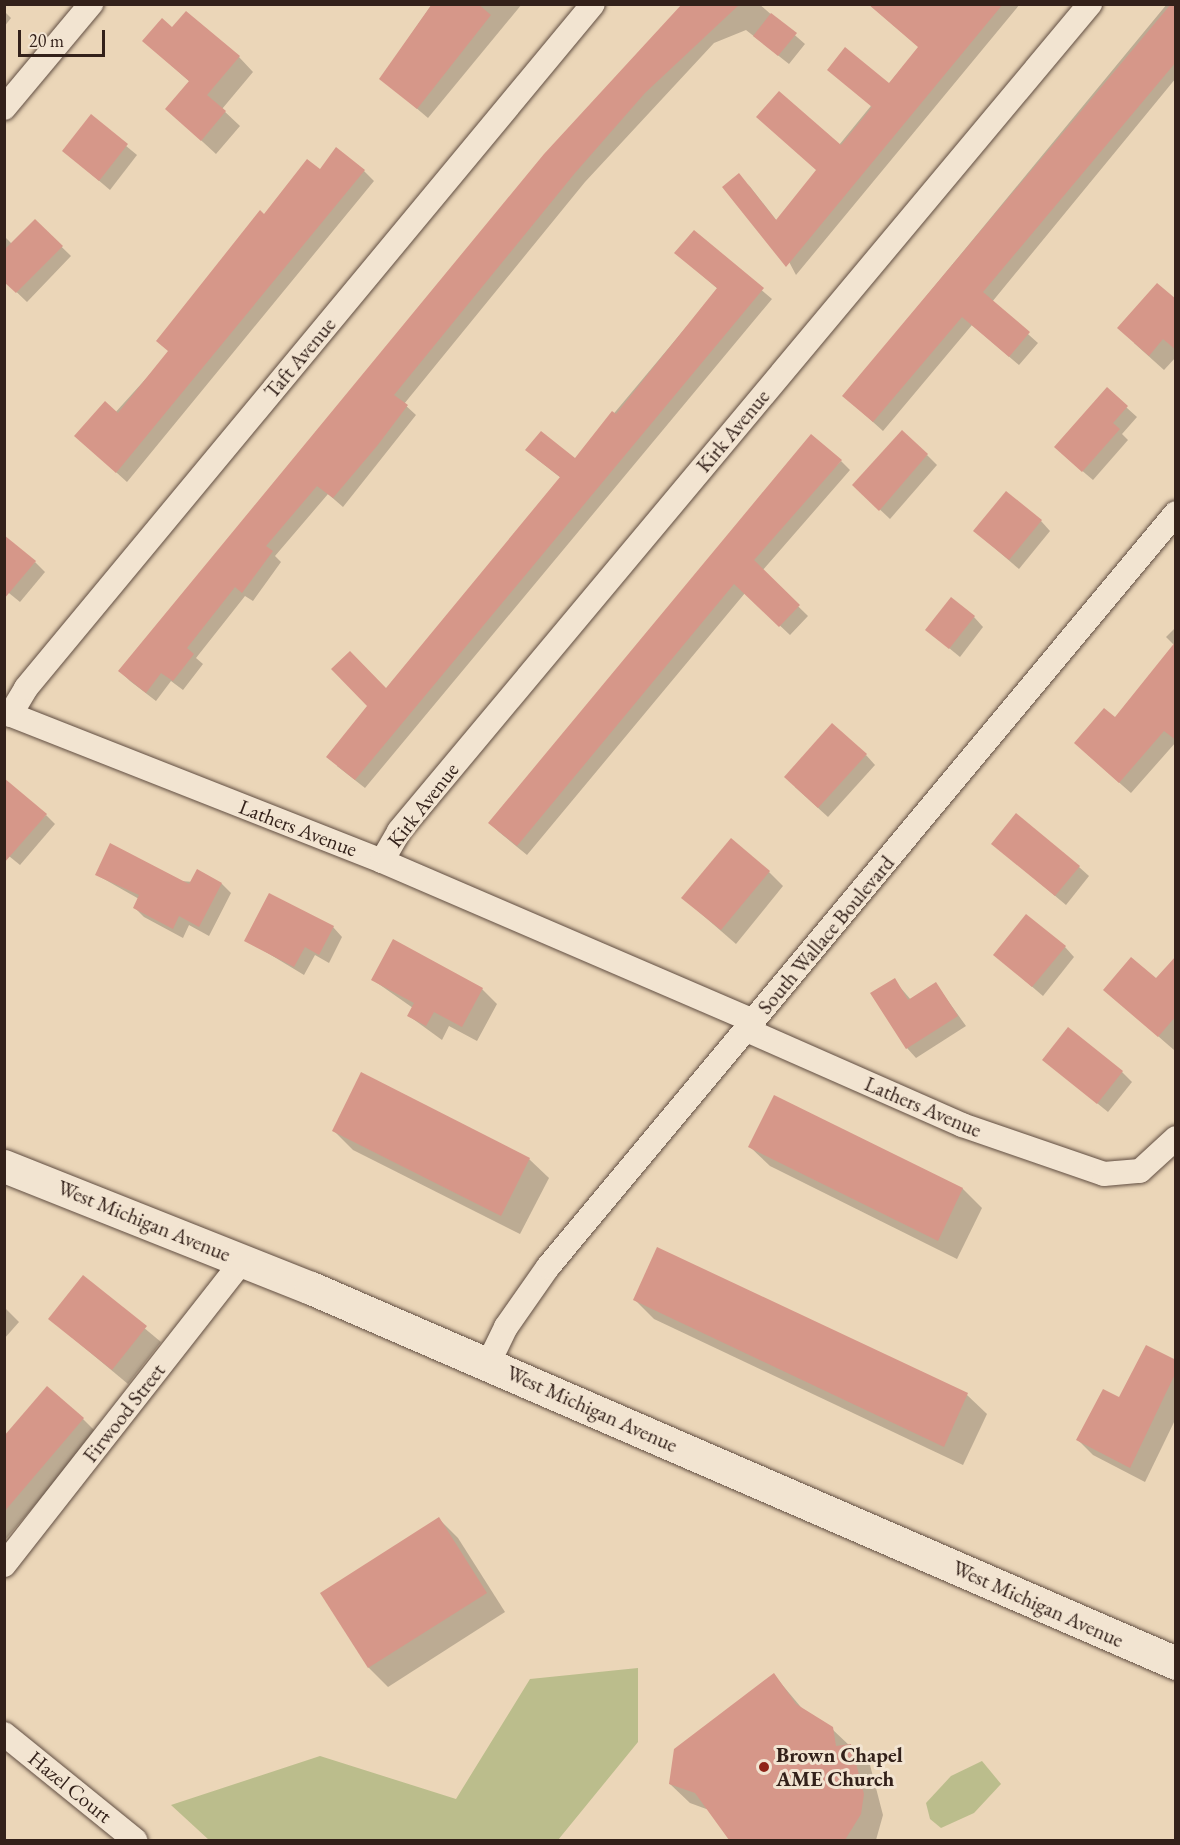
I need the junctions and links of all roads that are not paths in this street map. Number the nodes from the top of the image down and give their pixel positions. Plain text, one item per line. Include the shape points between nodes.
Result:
1 (91, 4) edge
2 (593, 4) edge
3 (1090, 4) edge
4 (4, 108) edge
5 (1176, 513) edge
6 (7, 713) edge
7 (382, 861) junction
8 (751, 1025) junction
9 (1176, 1138) edge
10 (4, 1166) edge
11 (243, 1260) junction
12 (488, 1364) junction
13 (4, 1565) edge
14 (1176, 1663) edge
15 (4, 1734) edge
16 (135, 1840) edge

1 - 4 street
2 - 6 street, Taft Avenue
3 - 7 street, Kirk Avenue via 399,831
5 - 8 street, South Wallace Boulevard
6 - 7 street, Lathers Avenue
7 - 8 street, Lathers Avenue
8 - 9 street, Lathers Avenue via 962,1125 1104,1174 1140,1171
8 - 12 street, South Wallace Boulevard via 548,1267 506,1327
10 - 11 main road, West Michigan Avenue
11 - 12 main road, West Michigan Avenue
11 - 13 street, Firwood Street
12 - 14 main road, West Michigan Avenue
15 - 16 street, Hazel Court

